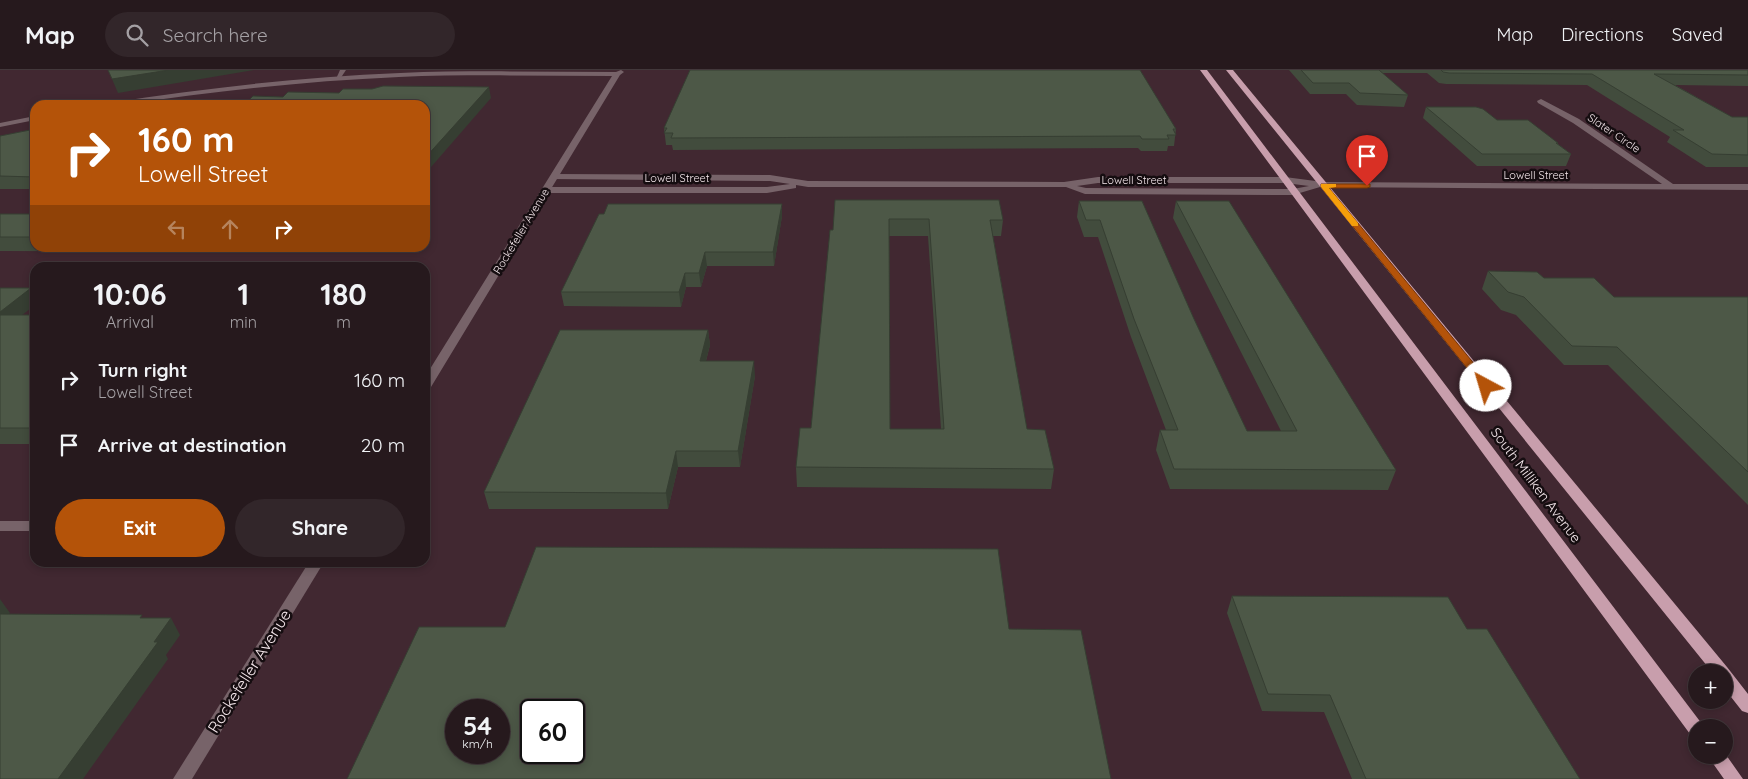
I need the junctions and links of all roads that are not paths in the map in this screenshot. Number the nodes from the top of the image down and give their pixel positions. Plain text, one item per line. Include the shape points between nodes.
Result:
1 (343, 70) edge
2 (1203, 70) edge
3 (1229, 70) edge
4 (619, 71) edge
5 (338, 78) junction
6 (144, 100) edge
7 (1541, 101) dead end
8 (30, 119) edge
9 (0, 125) edge
10 (554, 177) junction
11 (1285, 180) junction
12 (808, 184) junction
13 (1064, 185) junction
14 (1323, 185) junction
15 (1672, 187) junction
16 (1748, 187) edge
17 (546, 190) junction
18 (1293, 192) junction
19 (430, 379) edge
20 (0, 526) edge
21 (30, 526) edge
22 (314, 567) edge
23 (1714, 664) edge
24 (1733, 687) edge
25 (1748, 706) edge
26 (1688, 719) edge
27 (1723, 764) edge
28 (182, 779) edge
29 (1734, 779) edge

1 - 5 street
2 - 11 main road, South Milliken Avenue
3 - 14 main road, South Milliken Avenue
4 - 5 street
4 - 10 street, Rockefeller Avenue
5 - 6 street
7 - 15 street, Slater Circle
8 - 9 street
10 - 12 street, Lowell Street via 770,178
10 - 17 street, Rockefeller Avenue
11 - 13 street, Lowell Street via 1098,180
11 - 14 street, Lowell Street
11 - 18 main road, South Milliken Avenue
12 - 13 street, Lowell Street
12 - 17 street, Lowell Street via 767,190
13 - 18 street, Lowell Street via 1085,191
14 - 15 street, Lowell Street
14 - 18 street, Lowell Street
14 - 23 main road, South Milliken Avenue
15 - 16 street, Lowell Street
17 - 19 street, Rockefeller Avenue
18 - 26 main road, South Milliken Avenue
20 - 21 street
22 - 28 street, Rockefeller Avenue
24 - 25 main road
27 - 29 main road

